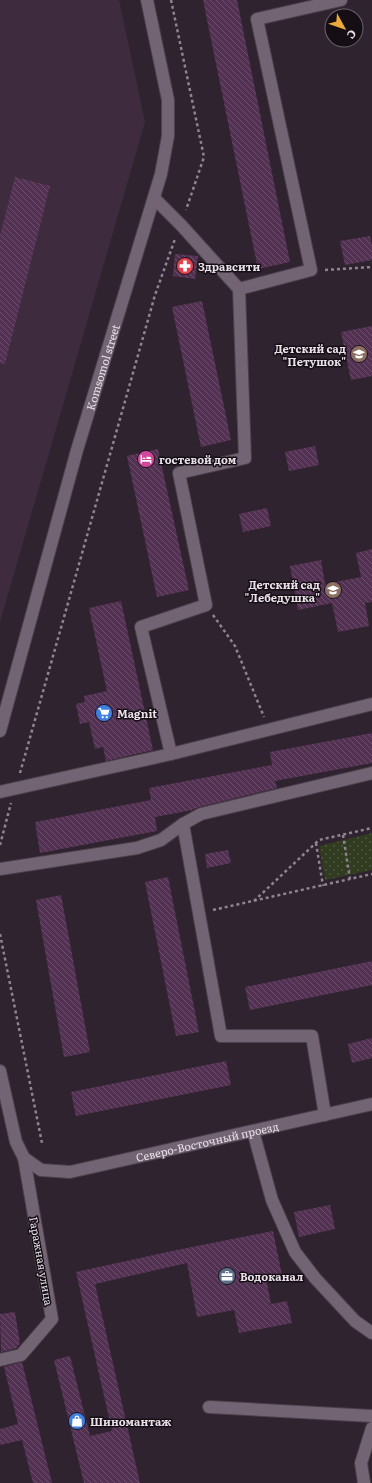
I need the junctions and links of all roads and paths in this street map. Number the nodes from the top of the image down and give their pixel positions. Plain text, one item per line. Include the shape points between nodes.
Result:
1 (147, 0) edge
2 (172, 0) edge
3 (341, 0) edge
4 (154, 198) junction
5 (181, 224) junction
6 (372, 267) edge
7 (310, 270) junction
8 (240, 289) junction
9 (206, 604) junction
10 (372, 704) edge
11 (269, 730) junction
12 (0, 731) edge
13 (171, 754) junction
14 (372, 773) edge
15 (16, 788) junction
16 (0, 792) edge
17 (183, 824) junction
18 (372, 828) edge
19 (343, 834) junction
20 (316, 843) junction
21 (0, 845) edge
22 (0, 869) edge
23 (372, 874) edge
24 (350, 879) junction
25 (323, 886) junction
26 (253, 901) junction
27 (199, 913) junction
28 (0, 934) edge
29 (0, 1071) edge
30 (372, 1104) edge
31 (325, 1115) junction
32 (253, 1131) junction
33 (42, 1143) dead end
34 (24, 1158) junction
35 (372, 1333) edge
36 (0, 1360) edge
37 (209, 1407) dead end
38 (372, 1416) edge
39 (372, 1428) edge
40 (364, 1483) edge

1 - 4 street, Komsomol street via 168,100 168,136
2 - 5 path via 204,157
3 - 7 street via 257,19
4 - 5 street
4 - 12 street, Komsomol street via 77,450
5 - 8 street
5 - 15 path via 154,295
6 - 7 path
7 - 8 street
8 - 9 street via 245,458 179,473
9 - 11 path via 235,646
9 - 13 street via 141,627
10 - 11 street
11 - 13 street
13 - 15 street
14 - 17 street via 201,814
15 - 16 street
15 - 21 path
17 - 22 street via 161,840 137,848
17 - 27 street
18 - 19 path
19 - 20 path
19 - 24 path
20 - 25 path
20 - 26 path
23 - 24 path
24 - 25 path
25 - 26 path
26 - 27 path
27 - 31 street via 220,1036 312,1036
28 - 33 path
29 - 34 street via 16,1142
30 - 31 street, Северо-Восточный проезд
31 - 32 street, Северо-Восточный проезд
32 - 34 street, Северо-Восточный проезд via 70,1172 41,1170
32 - 35 street via 272,1200 295,1252 315,1278 356,1321
34 - 36 street, Гаражная улица via 52,1319 22,1355
37 - 38 street
39 - 40 street via 361,1463

